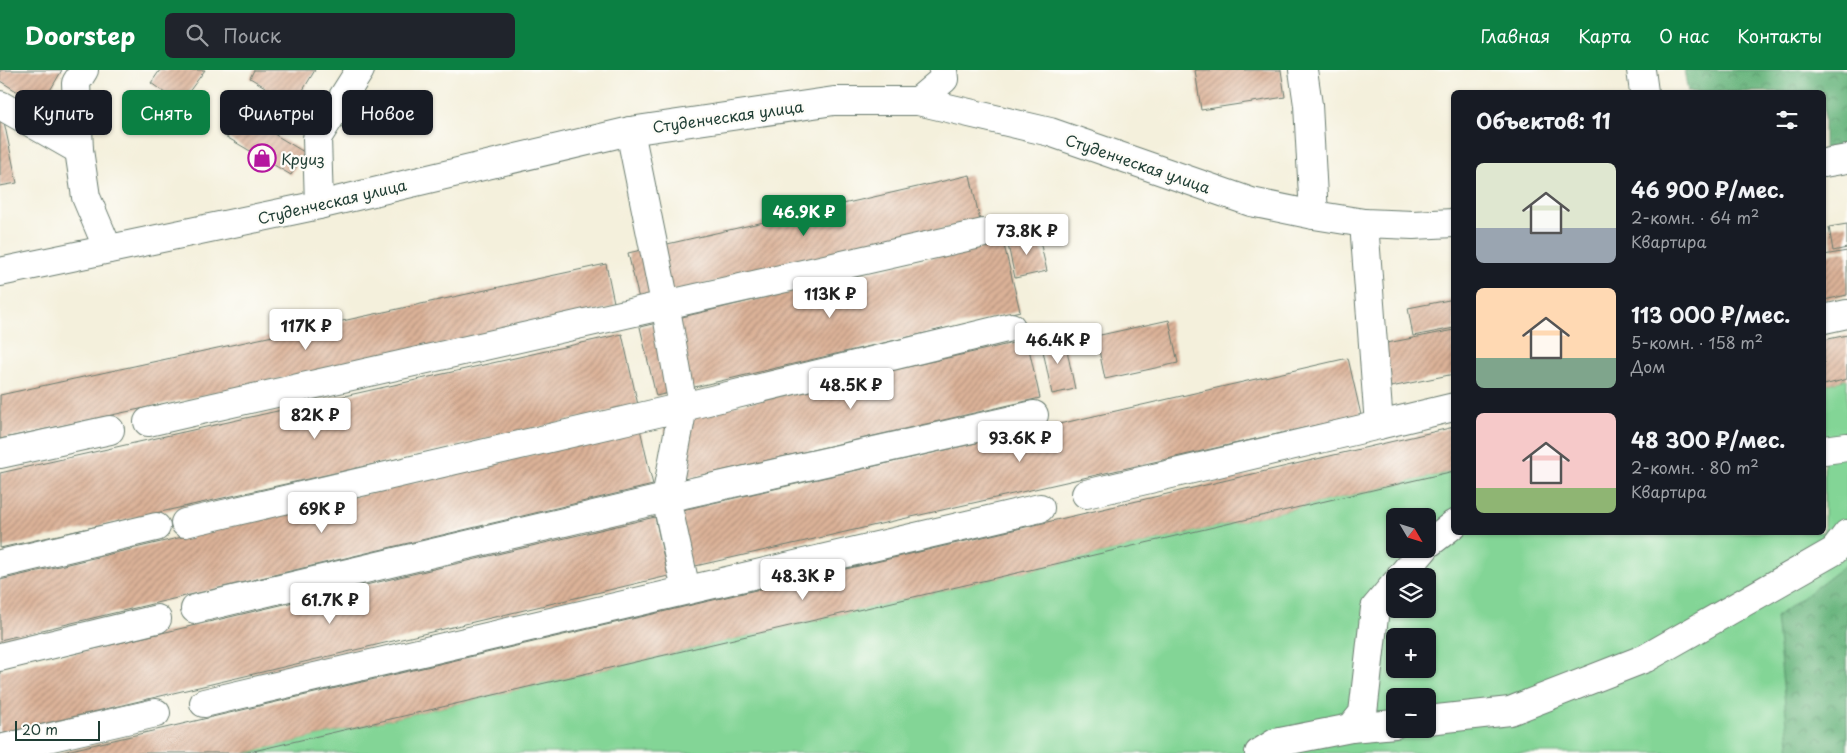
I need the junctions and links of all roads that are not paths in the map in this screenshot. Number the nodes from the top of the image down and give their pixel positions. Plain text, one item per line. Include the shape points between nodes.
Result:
1 (84, 70) edge
2 (360, 70) edge
3 (943, 70) edge
4 (1303, 70) edge
5 (1641, 70) edge
6 (1644, 90) edge
7 (918, 101) junction
8 (0, 105) edge
9 (630, 131) junction
10 (79, 150) junction
11 (1847, 159) edge
12 (1826, 163) edge
13 (318, 205) junction
14 (1314, 215) junction
15 (1364, 223) junction
16 (1451, 223) edge
17 (984, 233) dead end
18 (108, 249) junction
19 (0, 272) edge
20 (665, 303) junction
21 (1847, 314) edge
22 (1826, 319) edge
23 (1011, 327) dead end
24 (683, 407) junction
25 (1451, 408) edge
26 (1034, 415) dead end
27 (148, 422) dead end
28 (1379, 425) junction
29 (110, 430) dead end
30 (1847, 447) edge
31 (1826, 450) edge
32 (0, 454) edge
33 (1086, 494) dead end
34 (666, 498) junction
35 (1040, 508) dead end
36 (185, 524) dead end
37 (1451, 526) edge
38 (156, 527) dead end
39 (1847, 534) edge
40 (1436, 538) edge
41 (1416, 558) edge
42 (0, 564) edge
43 (1408, 568) edge
44 (686, 590) junction
45 (1386, 595) edge
46 (195, 608) dead end
47 (157, 619) dead end
48 (0, 657) edge
49 (204, 703) dead end
50 (156, 713) dead end
51 (1436, 719) edge
52 (1386, 725) edge
53 (1351, 728) junction
54 (0, 750) edge
55 (1259, 753) edge

1 - 10 main road via 76,82
2 - 13 main road via 317,138
3 - 7 main road via 944,79
4 - 14 main road
5 - 6 main road
7 - 9 main road, Студенческая улица via 834,101
7 - 14 main road, Студенческая улица via 1050,132 1251,202
8 - 10 main road
9 - 13 main road, Студенческая улица
9 - 20 main road
10 - 18 main road via 86,197
11 - 12 main road
13 - 18 main road, Студенческая улица
14 - 15 main road, Студенческая улица
15 - 16 main road, Студенческая улица
15 - 28 main road
17 - 20 main road
18 - 19 main road, Студенческая улица
20 - 24 main road
20 - 27 main road
21 - 22 main road
23 - 24 main road
24 - 34 main road
24 - 36 main road
25 - 28 main road
26 - 34 main road
28 - 33 main road
29 - 32 main road
30 - 31 main road
34 - 44 main road
34 - 46 main road
35 - 44 main road
37 - 40 main road
38 - 42 main road
39 - 51 main road via 1834,551 1646,658 1510,711
41 - 43 main road
44 - 49 main road
45 - 53 main road via 1375,608 1363,713
47 - 48 main road
50 - 54 main road
52 - 53 main road
53 - 55 main road via 1275,743

